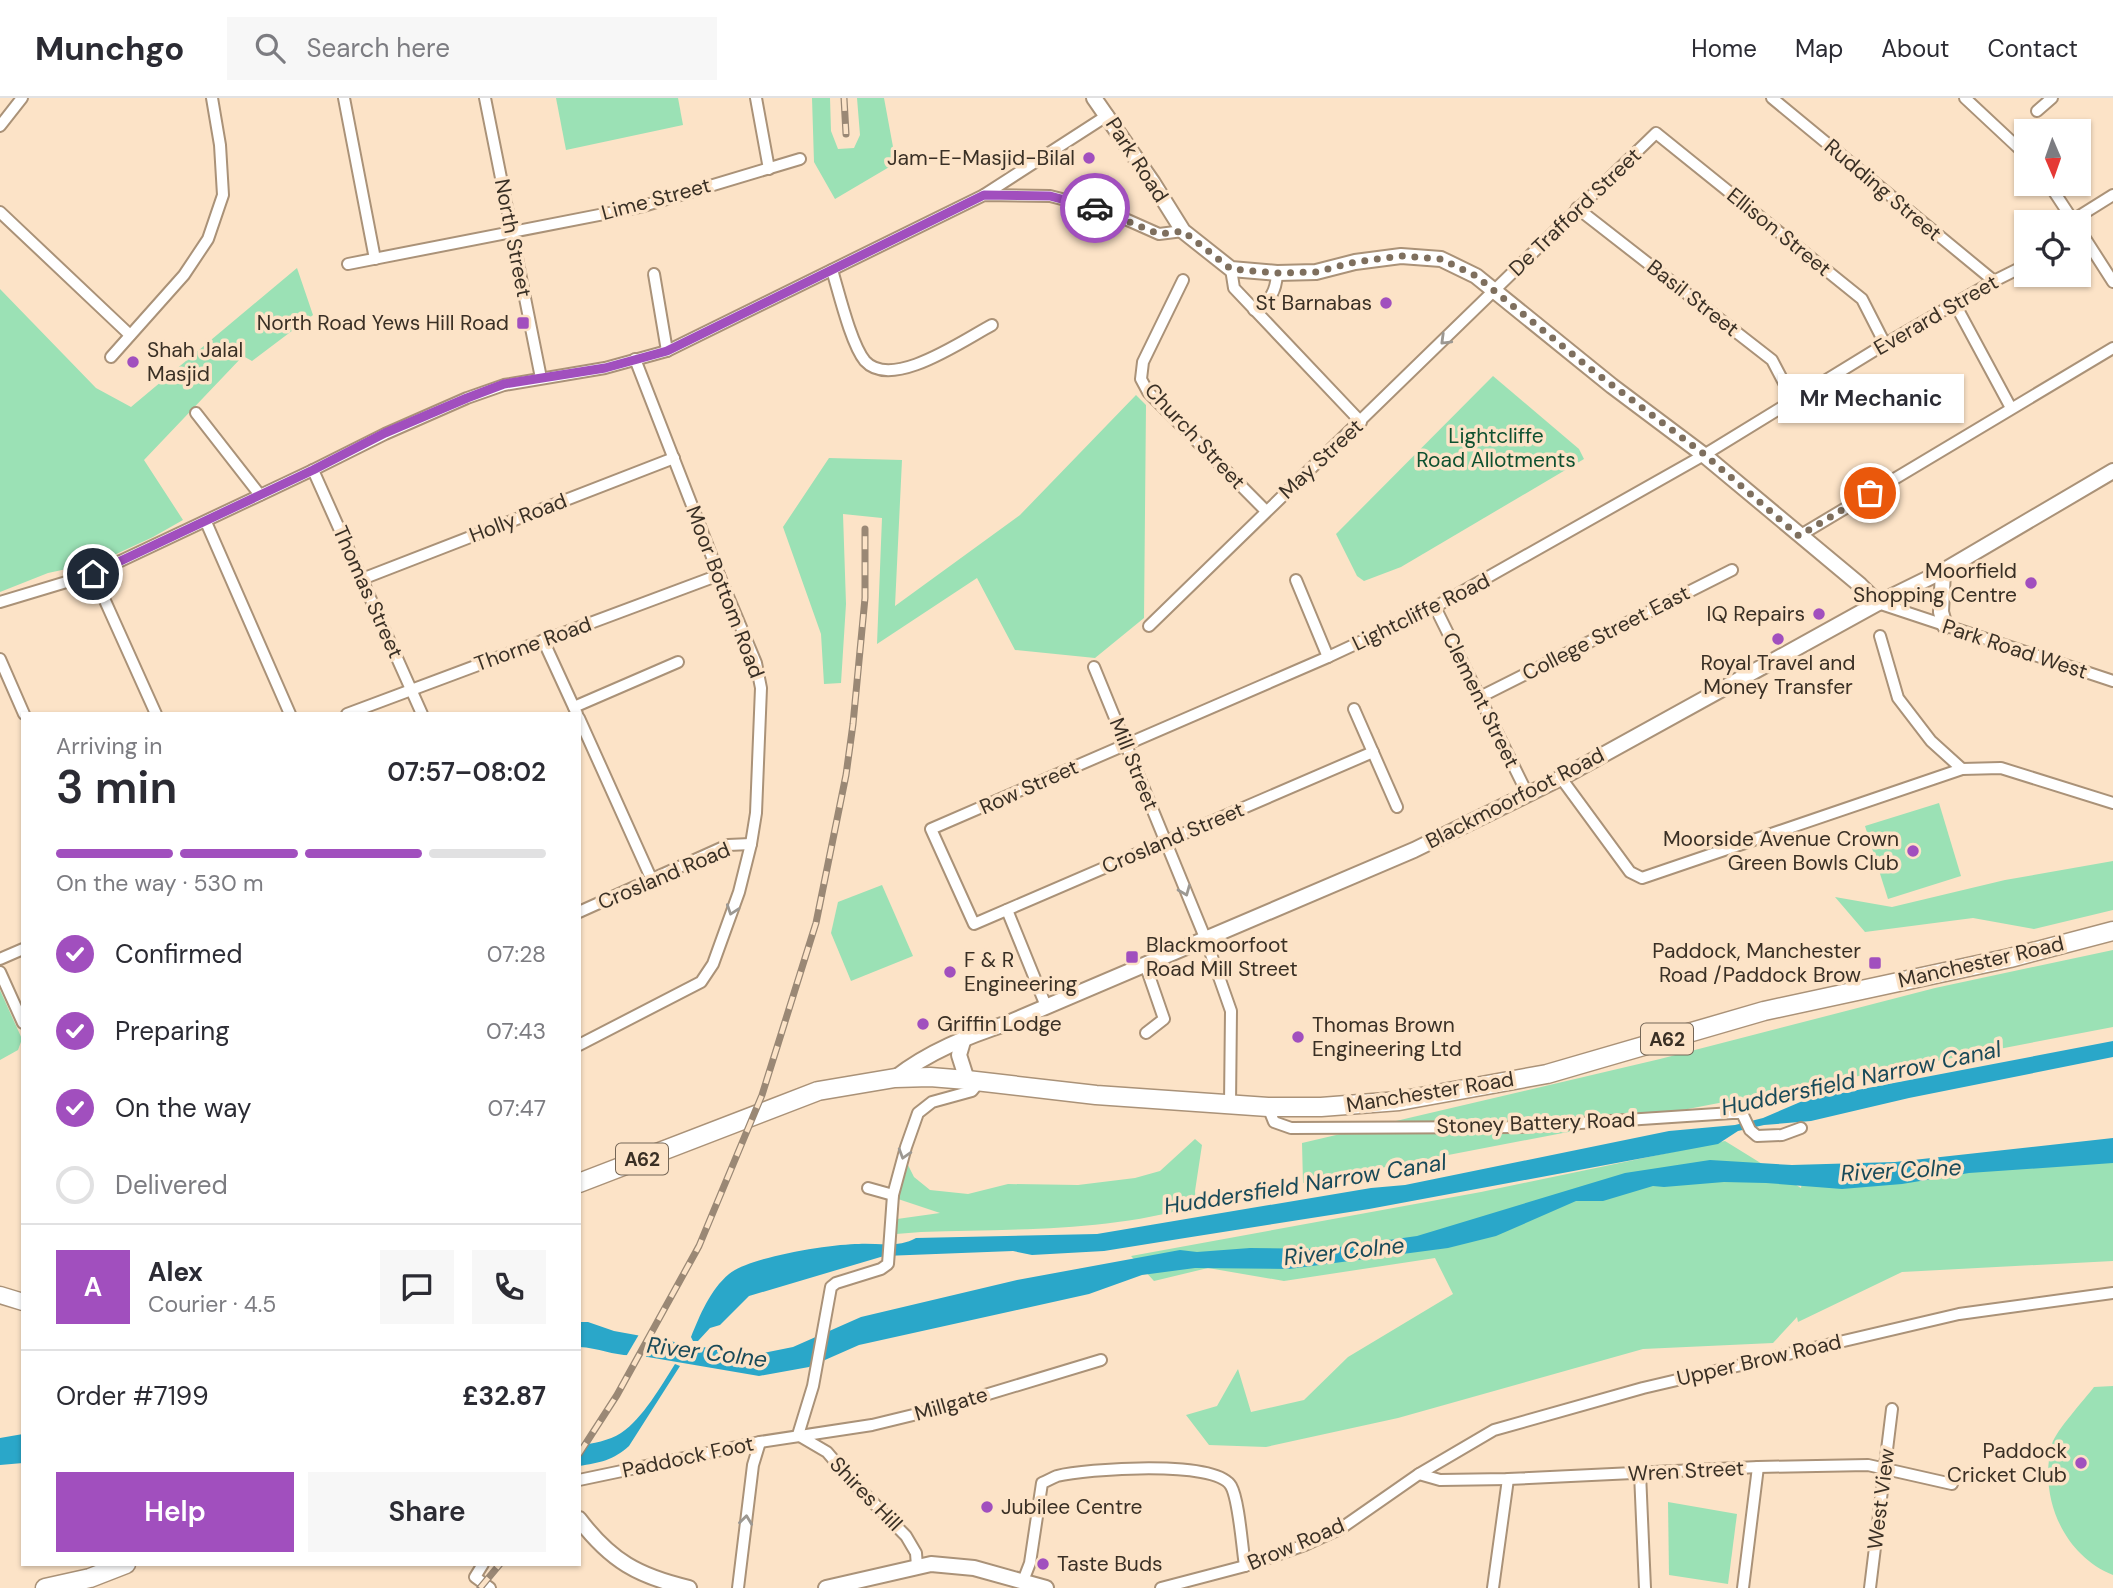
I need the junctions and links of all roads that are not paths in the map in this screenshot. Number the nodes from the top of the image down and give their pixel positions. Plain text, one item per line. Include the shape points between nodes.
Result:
1 (22, 98) edge
2 (212, 98) edge
3 (344, 98) edge
4 (485, 98) edge
5 (755, 98) edge
6 (1094, 98) edge
7 (1772, 98) edge
8 (1965, 98) edge
9 (2052, 98) edge
10 (2037, 111) dead end
11 (1108, 115) junction
12 (0, 126) edge
13 (1656, 133) joint
14 (2014, 144) edge
15 (800, 159) dead end
16 (769, 169) junction
17 (984, 195) junction
18 (2113, 195) edge
19 (1577, 208) junction
20 (0, 212) edge
21 (2091, 216) edge
22 (1183, 231) junction
23 (511, 233) junction
24 (2091, 249) edge
25 (375, 259) junction
26 (348, 264) dead end
27 (1231, 269) junction
28 (832, 270) junction
29 (2014, 271) edge
30 (1277, 273) junction
31 (654, 274) dead end
32 (1183, 280) dead end
33 (1994, 281) junction
34 (2113, 282) edge
35 (1493, 292) junction
36 (1955, 304) junction
37 (1254, 310) junction
38 (992, 325) dead end
39 (130, 335) junction
40 (1885, 344) junction
41 (2113, 348) edge
42 (667, 351) junction
43 (111, 357) dead end
44 (635, 359) junction
45 (541, 378) junction
46 (1793, 400) junction
47 (2011, 408) junction
48 (196, 413) dead end
49 (1361, 422) junction
50 (1704, 454) junction
51 (674, 458) junction
52 (313, 470) junction
53 (2113, 471) edge
54 (260, 495) junction
55 (1266, 511) junction
56 (206, 522) junction
57 (1799, 536) junction
58 (1732, 570) dead end
59 (1943, 571) junction
60 (93, 574) junction
61 (719, 575) junction
62 (362, 579) junction
63 (1296, 580) dead end
64 (0, 602) edge
65 (1878, 603) junction
66 (1435, 607) junction
67 (1149, 626) dead end
68 (1945, 626) junction
69 (1880, 636) dead end
70 (543, 640) junction
71 (1328, 657) junction
72 (0, 659) edge
73 (678, 662) dead end
74 (1094, 667) dead end
75 (2113, 681) edge
76 (411, 690) junction
77 (1480, 698) junction
78 (1354, 709) dead end
79 (23, 712) edge
80 (155, 712) edge
81 (289, 712) edge
82 (352, 712) edge
83 (421, 712) edge
84 (577, 712) edge
85 (579, 712) edge
86 (581, 722) edge
87 (1126, 745) junction
88 (1373, 752) junction
89 (1962, 769) junction
90 (1561, 778) junction
91 (1527, 793) junction
92 (2113, 803) edge
93 (1396, 807) dead end
94 (1165, 841) junction
95 (751, 844) junction
96 (651, 878) junction
97 (1007, 910) junction
98 (581, 911) edge
99 (974, 924) joint
100 (2113, 931) edge
101 (1206, 940) junction
102 (21, 950) edge
103 (0, 959) edge
104 (1145, 964) junction
105 (0, 972) edge
106 (1046, 1006) junction
107 (21, 1019) edge
108 (1146, 1033) dead end
109 (964, 1038) junction
110 (581, 1044) edge
111 (895, 1078) junction
112 (974, 1080) junction
113 (1230, 1104) junction
114 (1268, 1107) junction
115 (1801, 1128) dead end
116 (581, 1182) edge
117 (868, 1188) dead end
118 (893, 1195) junction
119 (2113, 1293) edge
120 (0, 1294) edge
121 (21, 1301) edge
122 (1101, 1360) dead end
123 (1892, 1409) dead end
124 (798, 1435) junction
125 (761, 1442) junction
126 (1758, 1467) junction
127 (1885, 1469) junction
128 (1640, 1473) junction
129 (1419, 1474) junction
130 (1508, 1479) junction
131 (581, 1480) edge
132 (1952, 1484) dead end
133 (581, 1521) edge
134 (121, 1566) edge
135 (482, 1566) edge
136 (918, 1566) junction
137 (1245, 1566) junction
138 (1003, 1581) edge
139 (1023, 1581) junction
140 (665, 1585) edge
141 (1497, 1587) edge
142 (45, 1588) edge
143 (490, 1588) edge
144 (689, 1588) edge
145 (738, 1588) edge
146 (826, 1588) edge
147 (1046, 1588) edge
148 (1161, 1588) edge
149 (1645, 1588) edge
150 (1743, 1588) edge
151 (1870, 1588) edge

1 - 12 street
2 - 39 street via 223,195 208,239 184,275
3 - 25 street
4 - 23 street, North Street
5 - 16 street
6 - 11 street, Park Road
7 - 33 street, Rudding Street
8 - 14 street
9 - 10 street
11 - 17 street
11 - 22 street, Park Road
13 - 19 street, De Trafford Street
13 - 40 street, Ellison Street via 1862,299
15 - 16 street, Lime Street
16 - 23 street, Lime Street via 639,206
17 - 22 street via 1050,196 1105,210 1159,234
17 - 28 street
18 - 21 street
19 - 35 street, De Trafford Street
19 - 46 street, Basil Street via 1772,360
20 - 39 street
22 - 27 street, Park Road
23 - 25 street, Lime Street
23 - 45 street, North Street
24 - 34 street
25 - 26 street, Lime Street
27 - 30 street
27 - 37 street via 1234,288
28 - 38 street via 857,347 866,362 878,368 908,368
28 - 42 street
29 - 33 street, Everard Street
30 - 35 street via 1316,272 1401,256 1441,259 1476,276
30 - 37 street via 1276,289 1268,302
31 - 42 street
32 - 55 street, Church Street via 1143,362 1141,379 1148,392
33 - 36 street, Everard Street
35 -> 49 street, May Street
35 - 50 street
36 - 40 street, Everard Street
36 - 47 street
37 - 49 street
39 - 43 street
40 - 46 street, Everard Street
41 - 47 street
42 - 44 street
44 - 45 street
44 - 51 street, Moor Bottom Road
45 - 52 street via 504,384 455,402
46 - 50 street, Everard Street
47 - 57 street
48 - 54 street
49 - 55 street, May Street
50 - 57 street
50 - 66 street, Lightcliffe Road
51 - 61 street, Moor Bottom Road
51 - 62 street, Holly Road
52 - 54 street
52 - 62 street, Thomas Street
53 - 59 street, Blackmoorfoot Road
54 - 56 street
55 - 67 street, May Street
56 - 60 street
56 - 81 street
57 - 65 street
58 - 77 street, College Street East
59 - 65 street, Blackmoorfoot Road
59 - 68 street
60 - 64 street
60 - 80 street
61 - 70 street, Thorne Road
61 - 95 street, Moor Bottom Road via 756,663 761,688
62 - 76 street, Thomas Street
63 - 71 street
65 - 68 street, Park Road West
65 - 90 street, Blackmoorfoot Road
66 - 71 street, Lightcliffe Road
66 - 77 street, Clement Street
68 - 75 street, Park Road West
69 - 89 street via 1898,698 1931,741
70 - 76 street, Thorne Road
70 - 84 street
71 - 87 street, Lightcliffe Road
72 - 79 street
73 - 85 street
74 - 87 street, Mill Street
76 - 82 street, Thorne Road
76 - 83 street, Thomas Street
77 - 91 street, Clement Street
78 - 88 street
86 - 96 street
87 - 94 street, Mill Street
87 - 99 street, Row Street via 932,829
88 - 93 street
88 - 94 street, Crosland Street
89 - 90 street via 1642,878 1630,873
89 - 92 street via 2001,768
90 - 91 street, Blackmoorfoot Road
91 - 101 street, Blackmoorfoot Road via 1414,850
94 - 97 street, Crosland Street
94 -> 101 street, Mill Street
95 - 96 street, Crosland Road via 728,845
95 -> 110 street, Moor Bottom Road via 713,964 701,982
96 - 98 street, Crosland Road
97 - 99 street, Crosland Street
97 - 106 street
100 - 114 main road, Manchester Road / A62 via 2010,958 1764,1010 1547,1074 1385,1102
101 - 104 street, Blackmoorfoot Road
101 - 113 street, Mill Street via 1231,1011
102 - 103 street
104 - 106 street, Blackmoorfoot Road
104 - 108 street via 1164,1019
105 - 107 street
106 - 109 street, Blackmoorfoot Road
109 - 111 street, Blackmoorfoot Road
109 - 112 street via 959,1055
111 - 112 main road, Manchester Road / A62
111 - 116 main road, Manchester Road / A62 via 818,1091
112 - 113 main road, Manchester Road / A62 via 1096,1095
112 -> 118 street via 972,1091 932,1102 918,1114
113 - 114 main road, Manchester Road / A62
114 - 115 street, Stoney Battery Road via 1274,1122 1292,1128 1519,1127 1732,1113 1742,1114 1758,1136
117 - 118 street
118 - 124 street via 887,1265 833,1284 816,1375
119 - 129 street, Upper Brow Road via 1959,1314 1643,1388 1494,1430
120 - 121 main road
122 - 124 street, Millgate via 942,1408 872,1425
123 - 127 street, West View
124 - 125 street, Paddock Foot
124 - 136 street, Shires Hill via 827,1452 906,1536
125 - 131 street, Paddock Foot
145 -> 125 street
126 - 127 street, Wren Street via 1868,1465
126 - 128 street, Wren Street
126 - 150 street
127 - 132 street, Wren Street
127 - 151 street, West View
128 - 130 street, Wren Street
128 - 149 street
129 - 130 street, Wren Street via 1440,1480
129 - 137 street, Brow Road via 1340,1529
130 - 141 street
133 - 140 street via 610,1555
134 - 142 main road
135 - 143 street via 475,1577
136 - 138 street via 948,1564
136 - 146 street
137 - 139 street via 1234,1497 1223,1478 1206,1472 1112,1469 1055,1476 1042,1483
137 - 148 street, Brow Road
138 - 139 street
139 - 147 street
140 - 144 street

